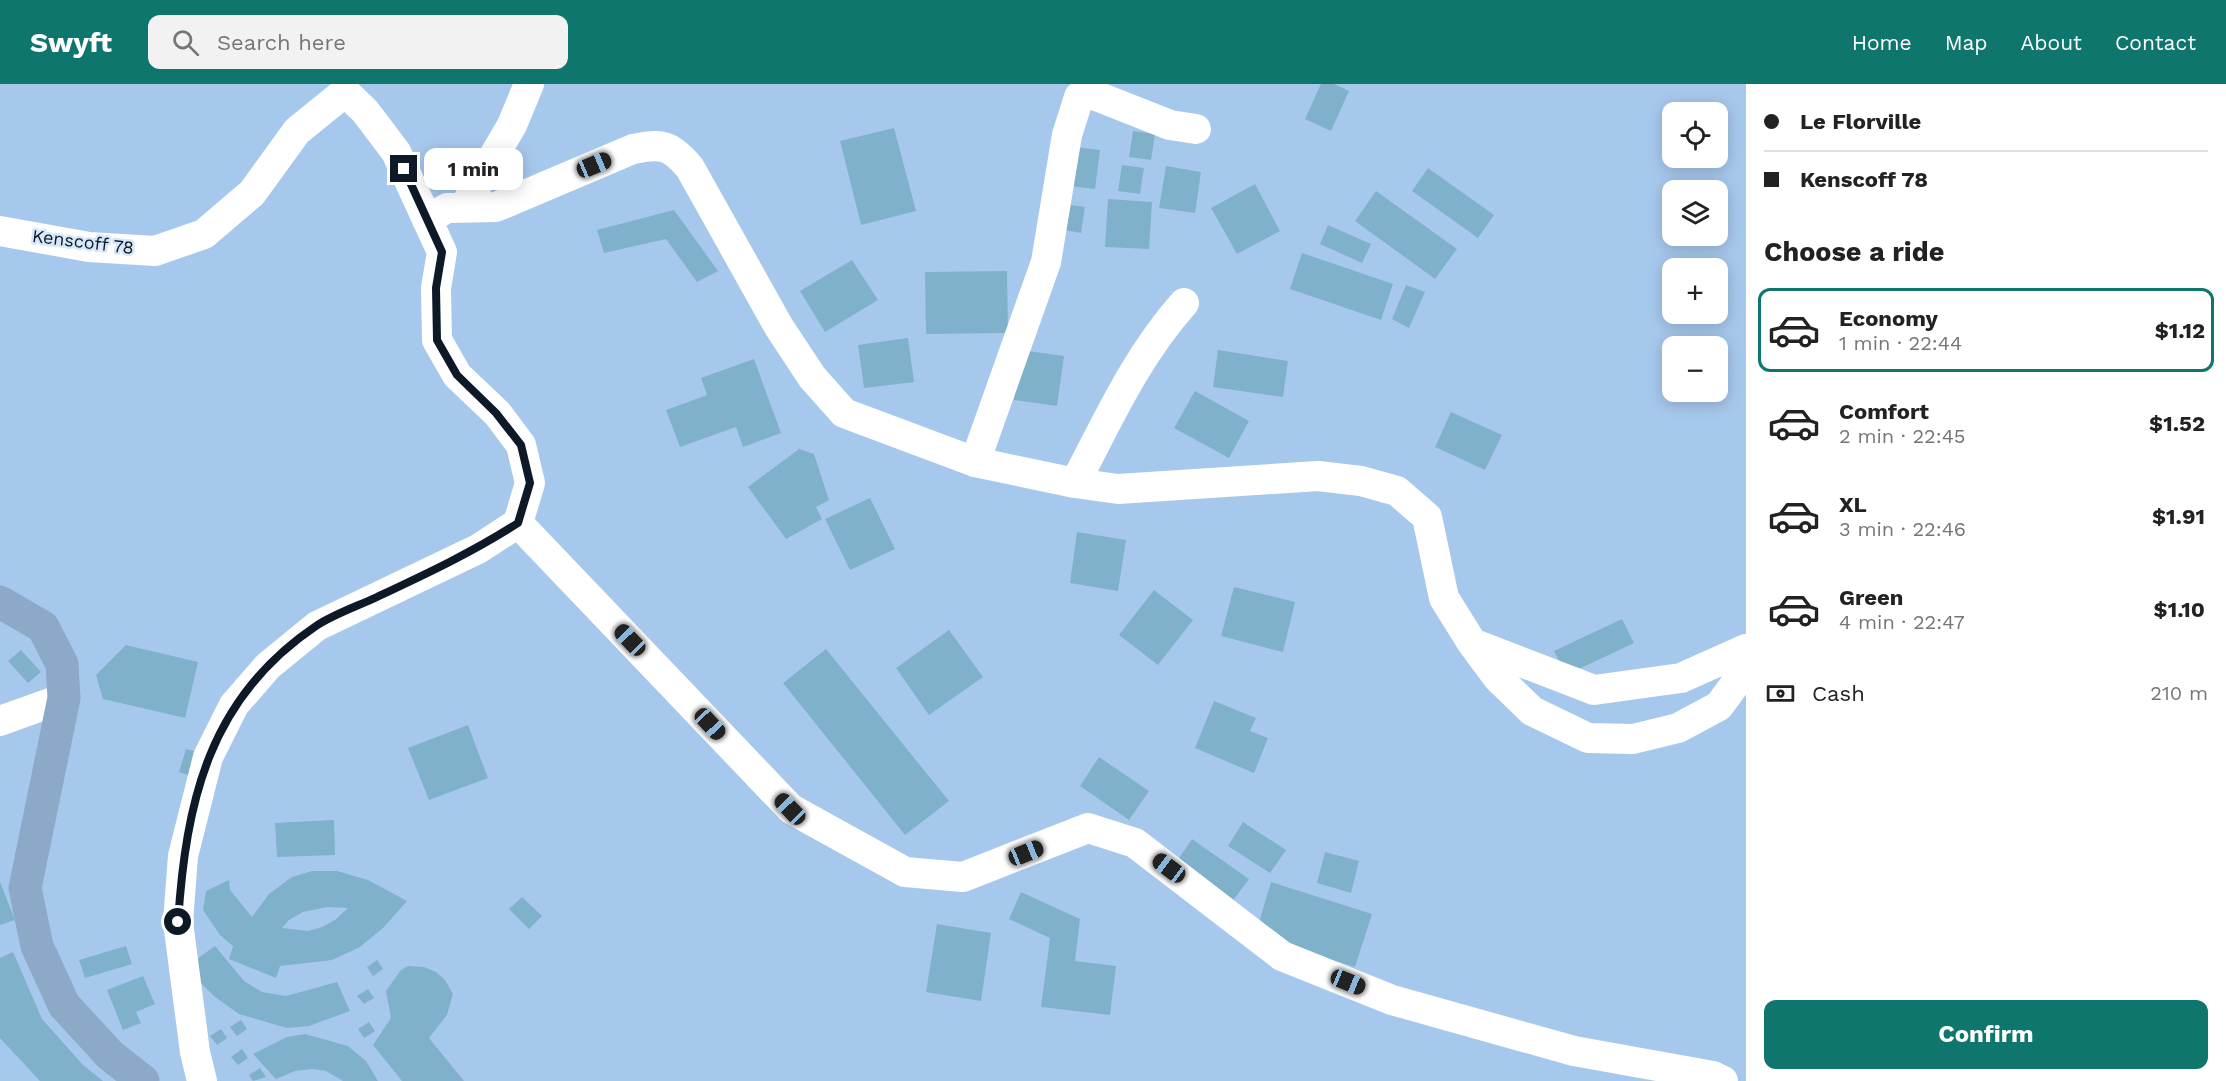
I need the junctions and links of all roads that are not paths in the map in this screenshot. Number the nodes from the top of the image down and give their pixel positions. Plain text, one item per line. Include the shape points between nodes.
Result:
1 (529, 84) edge
2 (343, 88) edge
3 (1196, 129) dead end
4 (464, 207) junction
5 (427, 220) junction
6 (0, 231) edge
7 (1184, 303) dead end
8 (975, 462) junction
9 (1076, 483) junction
10 (518, 523) junction
11 (0, 602) edge
12 (1472, 643) junction
13 (1746, 649) edge
14 (1746, 669) edge
15 (64, 698) junction
16 (0, 722) edge
17 (143, 1081) edge
18 (202, 1081) edge
19 (1723, 1081) edge

1 - 4 street via 512,125
2 - 5 street, Kenscoff 78 via 396,152
2 - 6 street, Kenscoff 78 via 297,131 252,193 204,234 155,251 89,247
3 - 8 street via 1170,125 1089,93 1079,97 1067,135 1046,262
4 - 5 street via 447,208
4 - 8 street via 496,207 633,149 654,145 675,150 690,168 779,327 812,377 844,413
5 - 10 street, Kenscoff 78 via 442,252 436,288 437,340 457,375 496,413 521,445 530,483
7 - 9 street via 1139,361
8 - 9 street
9 - 12 street via 1118,489 1318,476 1361,481 1397,491 1427,517 1444,598
10 - 18 street via 478,549 316,626 268,666 234,705 208,757 183,856 178,922
10 - 19 street via 790,809 905,872 963,878 1088,828 1135,843 1282,956 1404,1003 1574,1051
11 - 15 main road via 43,627 62,664
12 - 13 street via 1594,690 1681,678
12 - 14 street via 1498,678 1532,711 1588,738 1633,739 1678,728 1719,706
15 - 16 street
15 - 17 main road via 25,888 38,946 64,1005 110,1055

